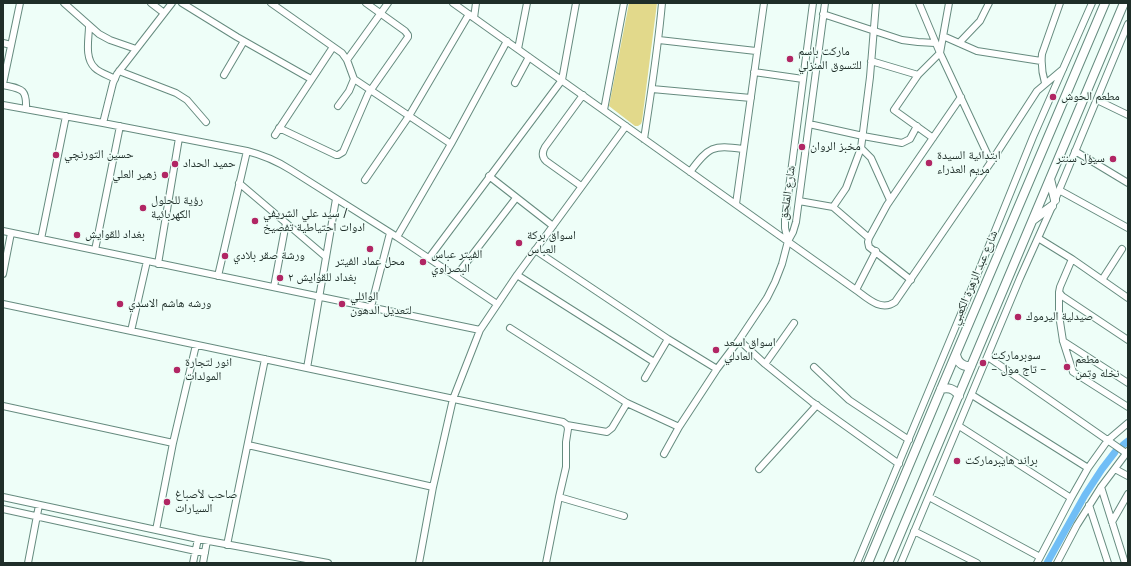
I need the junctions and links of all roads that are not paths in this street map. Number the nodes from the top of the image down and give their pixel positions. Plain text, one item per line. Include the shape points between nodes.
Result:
1 (20, 3) edge
2 (64, 3) edge
3 (151, 3) edge
4 (172, 3) edge
5 (182, 3) edge
6 (271, 3) edge
7 (366, 3) edge
8 (388, 3) edge
9 (453, 3) edge
10 (476, 3) edge
11 (527, 3) edge
12 (576, 3) edge
13 (624, 3) edge
14 (662, 3) edge
15 (764, 3) edge
16 (813, 3) edge
17 (825, 3) edge
18 (876, 3) edge
19 (919, 3) edge
20 (949, 3) edge
21 (990, 3) edge
22 (1060, 3) edge
23 (1092, 3) edge
24 (1105, 3) edge
25 (1124, 3) edge
26 (164, 13) junction
27 (381, 13) junction
28 (823, 14) junction
29 (471, 16) junction
30 (1128, 24) edge
31 (89, 26) junction
32 (874, 31) junction
33 (943, 36) junction
34 (1125, 36) edge
35 (658, 40) junction
36 (244, 41) junction
37 (507, 41) junction
38 (3, 43) edge
39 (935, 43) junction
40 (958, 43) junction
41 (11, 45) junction
42 (333, 47) junction
43 (136, 49) junction
44 (518, 49) junction
45 (756, 51) junction
46 (940, 53) junction
47 (529, 57) junction
48 (347, 60) junction
49 (871, 61) junction
50 (1042, 62) junction
51 (1063, 69) junction
52 (120, 70) junction
53 (754, 72) junction
54 (224, 75) dead end
55 (918, 75) junction
56 (114, 79) junction
57 (311, 79) junction
58 (354, 79) junction
59 (803, 79) junction
60 (562, 80) junction
61 (515, 83) dead end
62 (1046, 83) junction
63 (3, 85) edge
64 (652, 89) junction
65 (370, 90) junction
66 (582, 95) junction
67 (961, 97) junction
68 (750, 98) junction
69 (1097, 100) junction
70 (3, 105) edge
71 (338, 106) dead end
72 (26, 109) junction
73 (604, 110) junction
74 (1128, 115) edge
75 (66, 116) junction
76 (409, 116) junction
77 (206, 122) dead end
78 (103, 123) junction
79 (809, 124) junction
80 (120, 126) junction
81 (626, 126) junction
82 (917, 126) junction
83 (279, 128) junction
84 (275, 135) dead end
85 (863, 136) junction
86 (179, 138) junction
87 (644, 138) junction
88 (933, 138) junction
89 (451, 144) junction
90 (861, 148) junction
91 (743, 149) junction
92 (247, 151) junction
93 (1075, 151) junction
94 (990, 162) junction
95 (690, 172) junction
96 (489, 176) junction
97 (1050, 178) junction
98 (365, 180) dead end
99 (239, 183) junction
100 (1128, 183) edge
101 (582, 186) junction
102 (1059, 190) junction
103 (516, 198) junction
104 (336, 199) junction
105 (890, 200) junction
106 (799, 201) junction
107 (1054, 203) junction
108 (736, 204) junction
109 (833, 207) junction
110 (1032, 220) junction
111 (286, 223) junction
112 (553, 226) junction
113 (1128, 228) edge
114 (3, 232) edge
115 (11, 233) junction
116 (390, 233) junction
117 (397, 237) junction
118 (869, 238) junction
119 (1038, 238) junction
120 (40, 239) junction
121 (788, 241) junction
122 (1122, 249) dead end
123 (95, 250) junction
124 (535, 250) junction
125 (876, 251) junction
126 (326, 257) junction
127 (429, 258) junction
128 (1072, 259) junction
129 (147, 261) junction
130 (158, 264) junction
131 (3, 274) edge
132 (517, 275) junction
133 (218, 276) junction
134 (456, 276) junction
135 (911, 280) junction
136 (1102, 280) junction
137 (274, 287) junction
138 (856, 290) junction
139 (1060, 292) junction
140 (319, 297) junction
141 (1128, 298) edge
142 (3, 304) edge
143 (497, 304) junction
144 (371, 307) junction
145 (794, 323) dead end
146 (510, 328) dead end
147 (480, 330) junction
148 (131, 331) junction
149 (668, 339) junction
150 (739, 340) junction
151 (1063, 340) junction
152 (1128, 340) edge
153 (196, 345) junction
154 (956, 355) junction
155 (988, 357) junction
156 (265, 359) junction
157 (654, 362) junction
158 (766, 364) junction
159 (971, 366) junction
160 (814, 367) dead end
161 (307, 368) junction
162 (717, 369) junction
163 (645, 378) dead end
164 (1128, 383) edge
165 (941, 390) junction
166 (972, 395) junction
167 (959, 396) junction
168 (453, 399) junction
169 (627, 403) junction
170 (3, 406) edge
171 (817, 406) junction
172 (1128, 407) edge
173 (1128, 423) edge
174 (567, 425) junction
175 (959, 426) junction
176 (679, 427) junction
177 (909, 440) junction
178 (1108, 440) junction
179 (173, 443) junction
180 (248, 445) junction
181 (1127, 452) edge
182 (664, 454) dead end
183 (899, 464) junction
184 (1088, 468) junction
185 (1115, 469) junction
186 (759, 470) dead end
187 (1128, 476) edge
188 (434, 487) junction
189 (1101, 487) junction
190 (1128, 494) edge
191 (3, 497) edge
192 (559, 497) junction
193 (929, 497) junction
194 (1071, 498) junction
195 (39, 505) junction
196 (1089, 505) junction
197 (3, 509) edge
198 (624, 516) dead end
199 (37, 517) junction
200 (1112, 522) junction
201 (156, 530) junction
202 (914, 531) junction
203 (198, 539) junction
204 (207, 541) junction
205 (227, 545) junction
206 (195, 551) junction
207 (205, 553) junction
208 (1039, 560) edge
209 (28, 563) edge
210 (193, 563) edge
211 (203, 563) edge
212 (328, 563) edge
213 (419, 563) edge
214 (546, 563) edge
215 (857, 563) edge
216 (868, 563) edge
217 (888, 563) edge
218 (901, 563) edge
219 (977, 563) edge
220 (1057, 563) edge
221 (1108, 563) edge
222 (1125, 563) edge

1 - 41 street
2 - 31 street
3 - 26 street
4 - 26 street
5 - 36 street
6 - 42 street
7 - 27 street
8 - 27 street
9 - 29 street
10 - 29 street
11 - 44 street
12 - 60 street
13 - 73 street
14 - 35 street
15 - 45 street
16 - 59 street, شارع الملحق
17 - 28 street, شارع الملحق
18 - 32 street
19 - 39 street
20 - 33 street
21 - 40 street via 980,21
22 - 50 street via 1042,54
23 - 51 street
24 - 154 main road, شارع عبد الزهرة الكعبي
25 - 97 main road
26 - 43 street
27 - 48 street
27 - 65 street via 405,31 408,37
28 - 32 street
28 - 79 street, شارع الملحق
29 - 37 street
29 - 76 street
30 - 34 street
31 - 43 street via 105,37
31 - 56 street via 91,63
32 - 39 street via 902,40
32 - 49 street
33 - 40 street
33 - 46 street
34 - 69 street
35 - 45 street
35 - 64 street
36 - 54 street
36 - 57 street
37 - 44 street
37 - 89 street
38 - 41 street
39 - 46 street
40 - 50 street via 977,51
41 - 63 street
42 - 48 street
42 - 57 street
43 - 52 street
44 - 47 street
45 - 53 street
46 - 55 street
46 - 67 street
47 - 60 street
47 - 61 street
48 - 58 street
49 - 55 street
49 - 85 street
50 - 62 street
51 - 62 street
51 - 177 street
52 - 56 street
52 - 77 street via 182,96
53 - 59 street
53 - 68 street
55 - 82 street via 894,110
56 - 78 street
57 - 83 street
58 - 65 street
58 - 71 street
59 - 121 street, شارع الملحق via 785,219
60 - 66 street
60 - 96 street
62 - 94 street via 1037,91
63 - 72 street via 23,91
64 - 68 street
64 - 87 street
65 - 76 street
65 - 83 street via 343,152 338,156
66 - 73 street
66 - 101 street via 542,154 546,161
67 - 88 street
67 - 94 street
68 - 91 street
69 - 74 street
69 - 93 street
70 - 72 street
72 - 75 street
73 - 81 street
75 - 78 street
75 - 120 street
76 - 89 street
76 - 98 street
78 - 80 street
79 - 85 street
79 - 106 street, شارع الملحق
80 - 86 street
80 - 123 street
81 - 87 street
81 - 101 street
82 - 85 street via 910,139 902,143
82 - 88 street
83 - 84 street
85 - 90 street
86 - 92 street
86 - 130 street
87 - 95 street
88 - 105 street
89 - 117 street
90 - 105 street via 871,158
90 - 109 street via 846,188
91 - 95 street via 711,149
91 - 108 street
92 - 99 street
92 - 104 street via 276,161
93 - 100 street
93 - 102 street
94 - 135 street
95 - 108 street
96 - 103 street
96 - 127 street
97 - 107 main road
97 - 110 main road
99 - 111 street
99 - 133 street
101 - 112 street
102 - 107 street
102 - 113 street
103 - 112 street
103 - 134 street
104 - 116 street
104 - 126 street
105 - 118 street
106 - 109 street
106 - 121 street, شارع الملحق via 796,225
107 - 110 main road
107 - 119 street
108 - 121 street
109 - 118 street
110 - 159 main road
111 - 126 street
111 - 137 street
112 - 124 street
114 - 115 street
115 - 120 street
115 - 131 street
116 - 117 street
116 - 144 street
117 - 127 street
118 - 125 street via 869,246
119 - 128 street
119 - 155 street
120 - 123 street
121 - 138 street
121 - 150 street via 775,282
122 - 136 street
123 - 129 street
124 - 132 street
124 - 149 street
125 - 135 street
125 - 138 street
126 - 140 street
127 - 134 street
128 - 136 street
128 - 139 street
129 - 130 street
129 - 148 street
130 - 133 street
132 - 143 street
132 - 157 street
133 - 137 street
134 - 143 street
135 - 138 street via 890,306 880,306
136 - 141 street
137 - 140 street
139 - 151 street via 1059,315
139 - 152 street via 1062,296
140 - 144 street
140 - 161 street
142 - 148 street
143 - 147 street
144 - 147 street
145 - 158 street
146 - 169 street
147 - 168 street
148 - 153 street
149 - 157 street
149 - 162 street
150 - 158 street
150 - 162 street
151 - 164 street
151 - 172 street via 1073,372
153 - 156 street
153 - 179 street
154 - 159 main road via 958,362 964,366
154 - 165 main road, شارع عبد الزهرة الكعبي
155 - 166 street
155 - 178 street
156 - 161 street
156 - 180 street
157 - 163 street
158 - 171 street
159 - 167 main road
160 - 177 street via 849,400
161 - 168 street
162 - 176 street
165 - 167 main road via 951,389
165 - 216 main road, شارع عبد الزهرة الكعبي
166 - 175 street
166 - 184 street
167 - 217 main road
168 - 174 street
168 - 188 street
169 - 174 street via 607,432
169 - 176 street
170 - 179 street
171 - 183 street
171 - 186 street
173 - 178 street
174 - 192 street via 566,466
175 - 193 street
175 - 194 street
176 - 182 street
177 - 183 street
178 - 181 street
178 - 184 street
179 - 201 street
180 - 188 street
180 - 205 street
181 - 185 street
183 - 215 street
184 - 194 street
185 - 187 street
185 - 189 street
188 - 213 street
189 - 196 street
189 - 200 street
190 - 200 street
191 - 195 street
192 - 198 street
192 - 214 street
193 - 202 street
193 - 208 street
194 - 208 street
195 - 199 street
195 - 201 street
196 - 220 street
196 - 221 street
197 - 199 street
199 - 206 street
199 - 209 street
200 - 222 street
201 - 203 street
202 - 218 street
202 - 219 street
203 - 204 street
203 - 206 street
204 - 205 street
204 - 207 street
205 - 212 street
206 - 207 street
206 - 210 street
207 - 211 street

